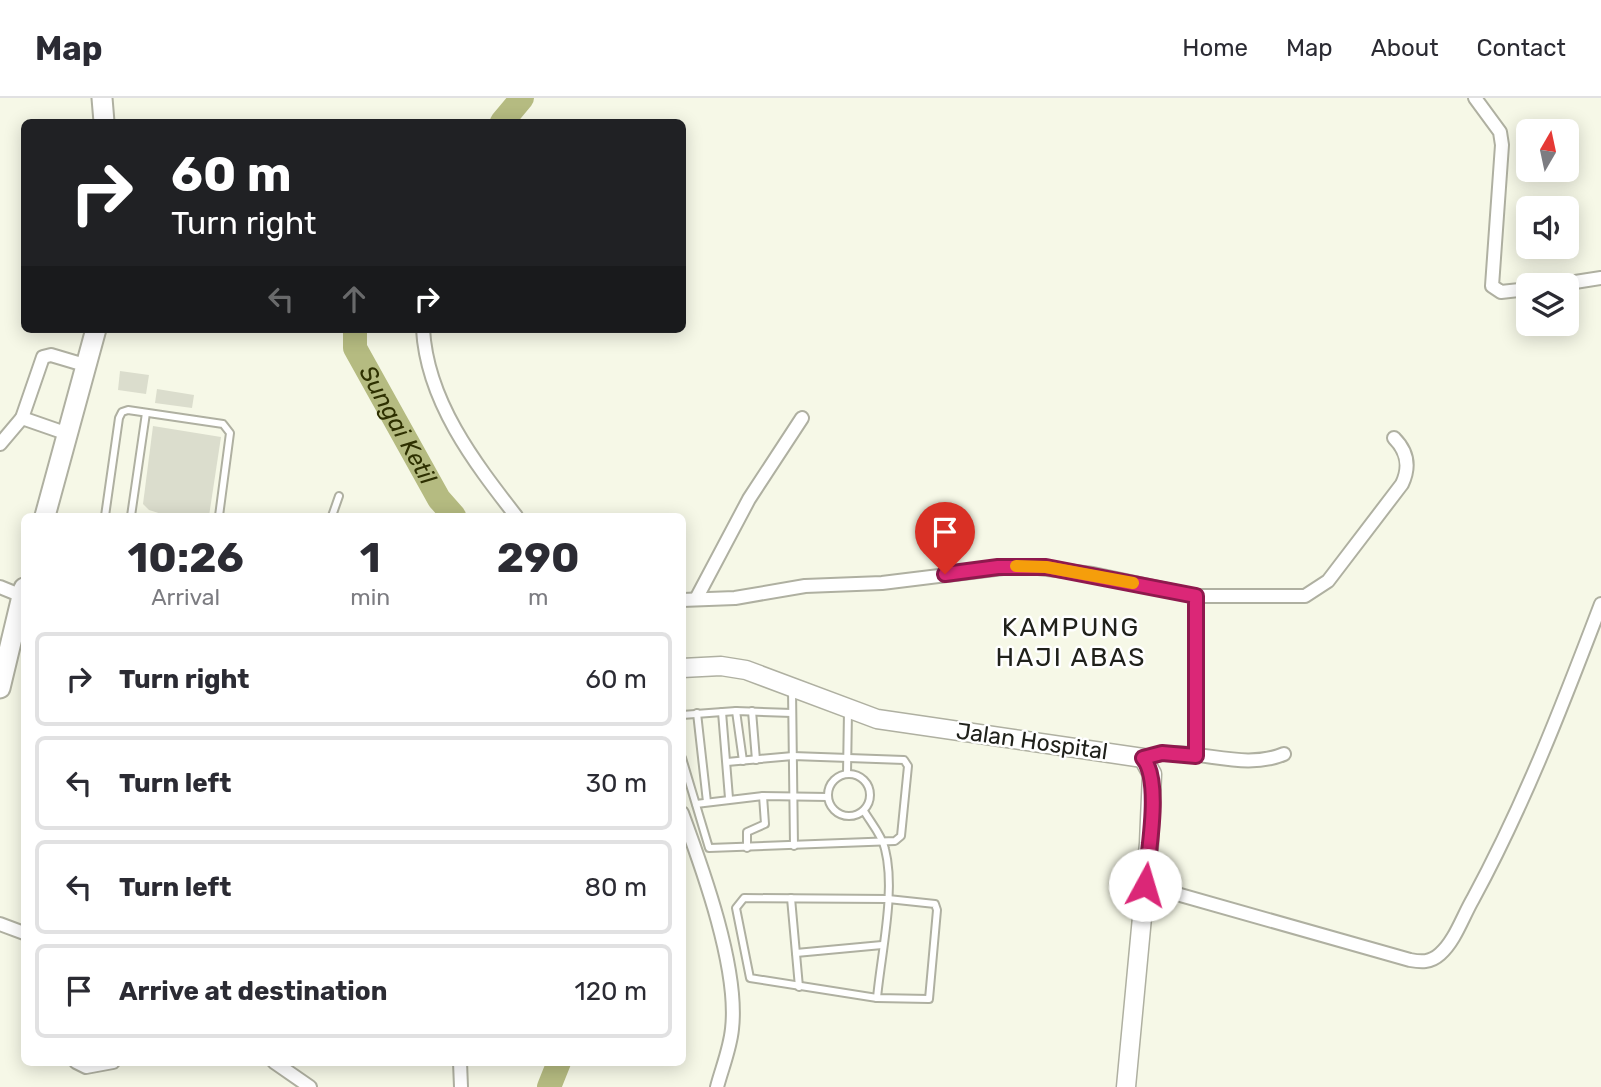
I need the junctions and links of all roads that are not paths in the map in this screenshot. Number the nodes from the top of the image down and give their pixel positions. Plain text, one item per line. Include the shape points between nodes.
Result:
1 (102, 98) edge
2 (1475, 98) edge
3 (104, 119) edge
4 (1601, 278) edge
5 (1579, 281) edge
6 (1516, 290) edge
7 (95, 333) edge
8 (424, 333) edge
9 (88, 366) junction
10 (146, 413) junction
11 (22, 418) junction
12 (802, 418) dead end
13 (68, 434) junction
14 (1394, 438) dead end
15 (0, 444) edge
16 (339, 496) dead end
17 (46, 513) edge
18 (107, 513) edge
19 (131, 513) edge
20 (219, 513) edge
21 (333, 513) edge
22 (514, 513) edge
23 (0, 587) edge
24 (21, 592) edge
25 (1196, 596) junction
26 (696, 599) junction
27 (686, 600) edge
28 (1601, 604) edge
29 (21, 613) edge
30 (18, 644) edge
31 (686, 668) edge
32 (0, 688) edge
33 (792, 688) junction
34 (736, 711) junction
35 (752, 711) junction
36 (848, 711) junction
37 (722, 712) junction
38 (698, 713) junction
39 (793, 713) junction
40 (686, 714) edge
41 (1284, 754) dead end
42 (793, 756) junction
43 (848, 756) junction
44 (1196, 756) junction
45 (1143, 758) junction
46 (756, 760) junction
47 (743, 761) junction
48 (727, 762) junction
49 (686, 771) edge
50 (847, 774) junction
51 (793, 795) junction
52 (763, 796) junction
53 (828, 797) junction
54 (729, 798) junction
55 (708, 802) junction
56 (696, 804) junction
57 (864, 811) junction
58 (686, 825) edge
59 (883, 842) junction
60 (794, 846) junction
61 (747, 848) junction
62 (1145, 885) junction
63 (791, 898) junction
64 (888, 899) junction
65 (0, 924) edge
66 (21, 932) edge
67 (882, 945) junction
68 (796, 953) junction
69 (799, 987) junction
70 (877, 998) junction
71 (280, 1066) edge
72 (460, 1066) edge
73 (310, 1087) edge
74 (461, 1087) edge
75 (717, 1087) edge
76 (1126, 1087) edge

1 - 3 main road
2 - 6 street via 1500,132 1502,145 1492,286 1501,292
4 - 5 street
7 - 9 main road
8 - 22 street via 438,389 467,452
9 - 11 street via 51,355 43,358
9 - 13 main road
10 - 18 lane via 128,410 119,418
10 - 19 lane
10 - 20 lane via 228,427
11 - 13 street
11 - 15 street
12 - 26 street via 749,499
13 - 17 main road
14 - 25 street via 1406,457 1402,484 1320,589 1292,598
16 - 21 lane
23 - 24 street
25 - 26 street via 1093,574 1020,566
25 - 44 street
26 - 27 street
28 - 62 street via 1497,856 1437,957 1410,960
29 - 30 main road
30 - 32 main road
31 - 33 main road, Jalan Hospital via 747,670
33 - 36 main road, Jalan Hospital
33 - 39 lane
34 - 35 lane
34 - 37 lane
34 - 47 lane
35 - 39 lane
35 - 46 lane
36 - 43 lane
36 - 45 main road, Jalan Hospital
37 - 38 lane
37 - 48 lane
38 - 40 lane
38 - 55 lane
39 - 42 lane
41 - 44 street via 1249,762
42 - 43 lane
42 - 46 lane
42 - 51 lane
43 - 50 lane
43 - 59 lane via 897,758 908,766 901,836
44 - 45 street via 1162,753
45 - 62 main road via 1152,783
46 - 47 lane
47 - 48 lane
48 - 54 lane
49 - 56 lane
50 - 53 lane via 833,782
50 - 57 lane via 869,786 871,795
51 - 52 lane
51 - 53 lane
51 - 60 lane
52 - 54 lane
52 - 61 lane via 765,824 747,832
53 - 57 lane via 838,813 846,816
54 - 55 lane
55 - 56 lane
56 - 61 lane via 709,848
57 - 59 lane
58 - 75 street via 717,921 731,991 732,1029
59 - 60 lane
59 - 64 lane
60 - 61 lane
62 - 76 main road
63 - 64 lane
63 - 68 lane
63 - 69 lane via 744,898 736,908 750,978
64 - 67 lane
64 - 70 lane via 936,906 931,993 925,1002
65 - 66 street
67 - 68 lane
67 - 70 lane
68 - 69 lane
69 - 70 lane
71 - 73 street
72 - 74 street

